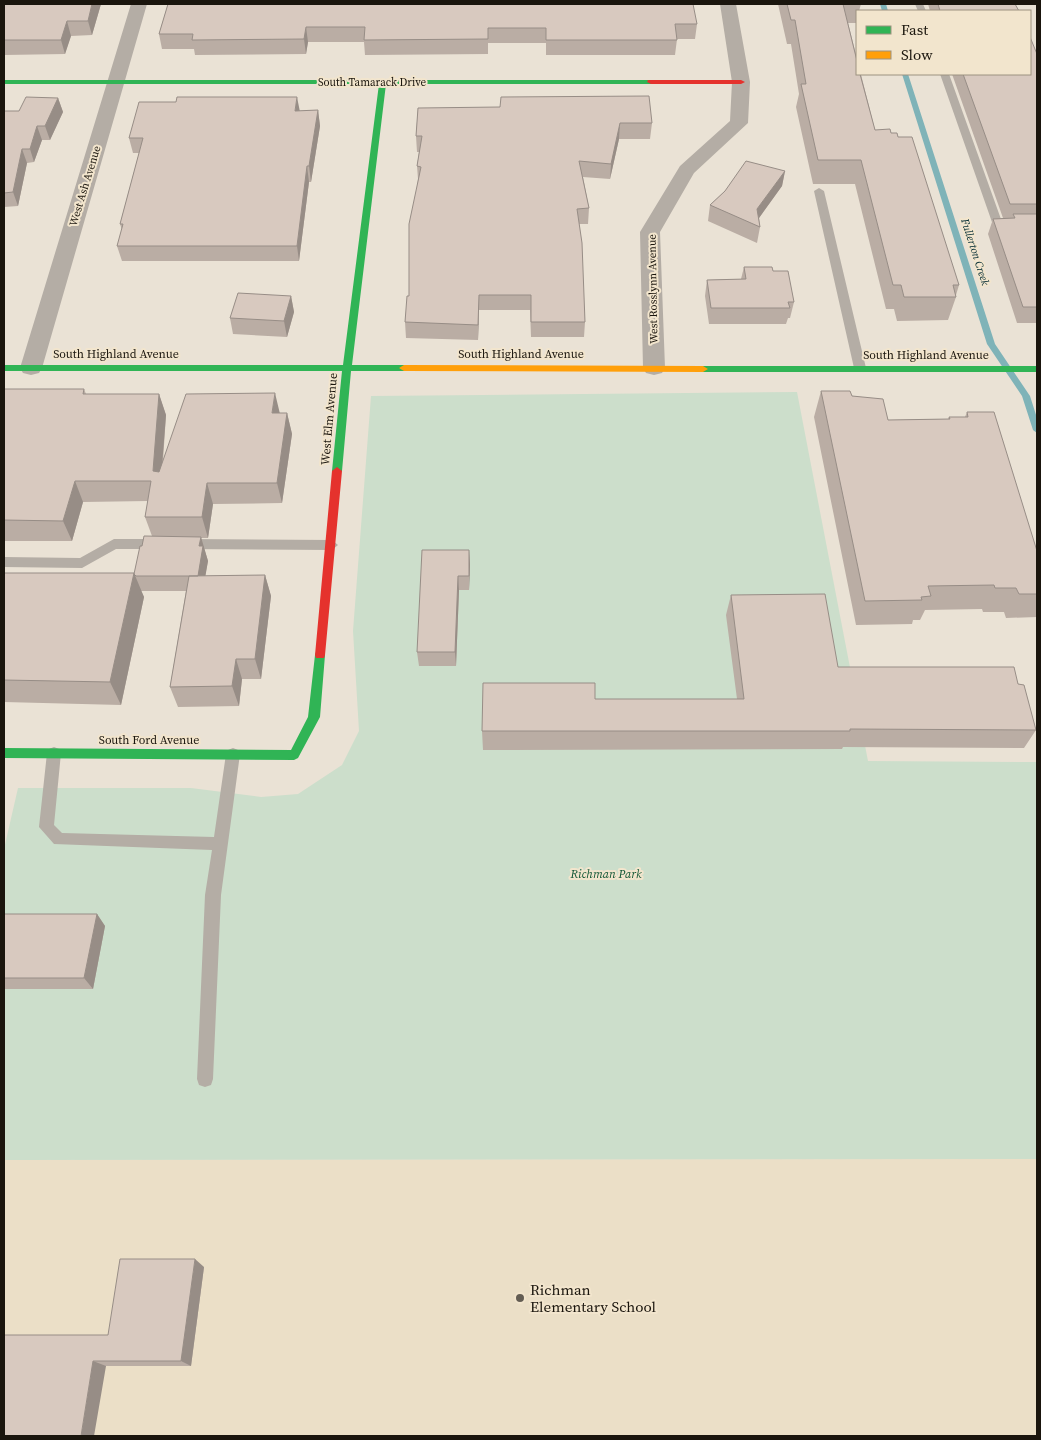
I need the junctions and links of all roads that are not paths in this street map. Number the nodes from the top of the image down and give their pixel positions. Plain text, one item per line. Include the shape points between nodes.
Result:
1 (140, 4) edge
2 (728, 4) edge
3 (944, 75) edge
4 (117, 80) junction
5 (4, 82) edge
6 (383, 82) junction
7 (741, 82) junction
8 (819, 192) dead end
9 (1037, 225) edge
10 (4, 368) edge
11 (31, 368) junction
12 (347, 368) junction
13 (654, 368) junction
14 (860, 368) junction
15 (1036, 369) edge
16 (332, 545) junction
17 (4, 562) edge
18 (4, 753) edge
19 (54, 753) junction
20 (233, 754) junction
21 (294, 755) joint
22 (220, 844) junction
23 (205, 1079) dead end

1 - 4 street, West Ash Avenue
2 - 7 street, West Rosslynn Avenue
3 - 9 lane via 998,225
4 - 5 street, South Tamarack Drive
4 - 6 street, South Tamarack Drive
4 - 11 street, West Ash Avenue
6 - 7 street, South Tamarack Drive
6 - 12 street, West Elm Avenue
7 - 13 street, West Rosslynn Avenue via 739,123 687,170 650,232
8 - 14 lane
10 - 11 street, South Highland Avenue
11 - 12 street, South Highland Avenue
12 - 13 street, South Highland Avenue
12 - 16 street, West Elm Avenue
13 - 14 street, South Highland Avenue
14 - 15 street, South Highland Avenue
16 - 17 lane via 114,544 82,563
16 - 21 street, West Elm Avenue via 314,717
18 - 19 street, South Ford Avenue
19 - 20 street, South Ford Avenue
19 - 22 lane via 46,827 58,839
20 - 21 street, South Ford Avenue
20 - 22 lane
22 - 23 lane via 212,895

